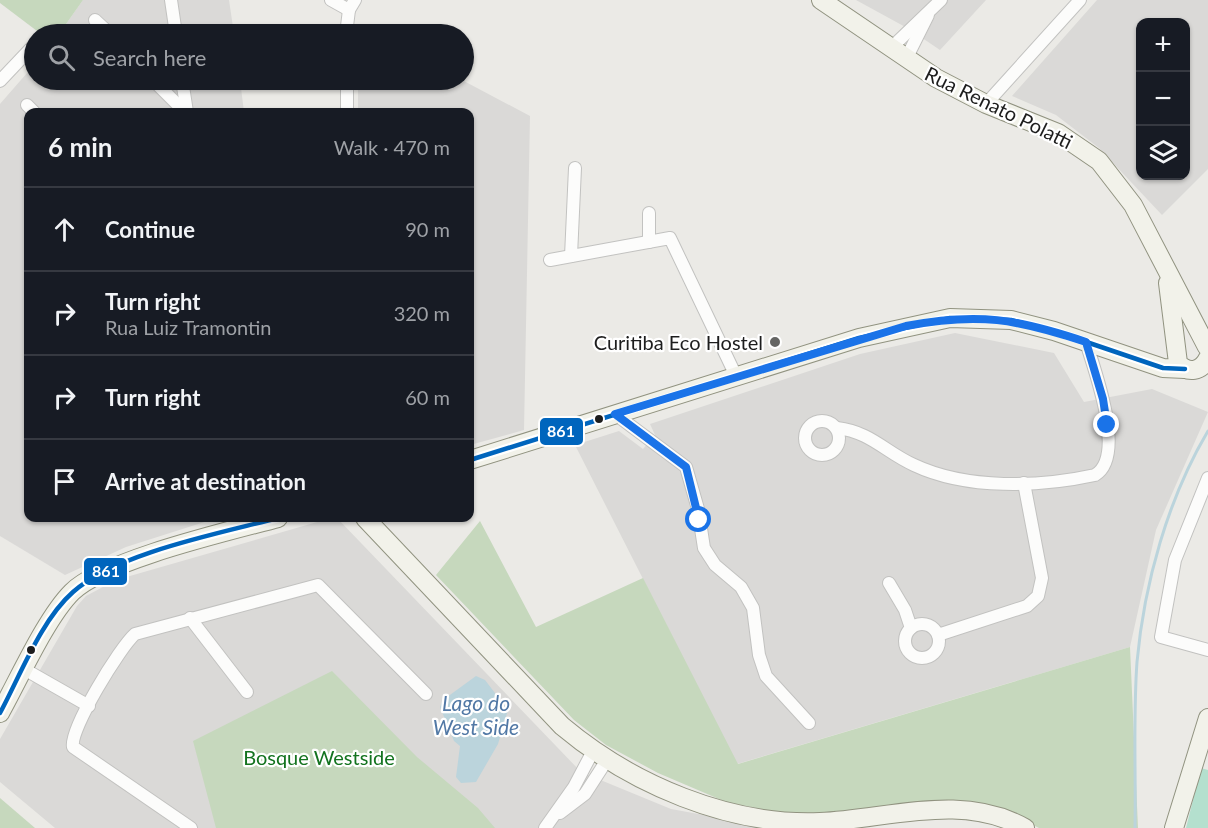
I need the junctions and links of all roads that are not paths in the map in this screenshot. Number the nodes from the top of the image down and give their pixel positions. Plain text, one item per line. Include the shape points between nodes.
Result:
1 (171, 0) edge
2 (331, 0) edge
3 (821, 0) edge
4 (941, 0) edge
5 (1080, 0) edge
6 (352, 5) edge
7 (928, 14) junction
8 (95, 20) dead end
9 (99, 24) edge
10 (175, 24) edge
11 (348, 24) edge
12 (898, 53) junction
13 (24, 56) edge
14 (0, 81) edge
15 (163, 90) edge
16 (183, 90) edge
17 (347, 90) edge
18 (986, 104) junction
19 (182, 108) edge
20 (186, 108) edge
21 (347, 108) edge
22 (575, 168) dead end
23 (649, 213) dead end
24 (649, 242) junction
25 (571, 256) junction
26 (550, 260) dead end
27 (1166, 272) junction
28 (1086, 342) junction
29 (1176, 351) junction
30 (1208, 352) edge
31 (1139, 360) junction
32 (1187, 370) junction
33 (736, 376) junction
34 (1208, 380) edge
35 (615, 414) junction
36 (837, 428) dead end
37 (474, 459) edge
38 (1208, 478) edge
39 (1024, 483) junction
40 (252, 522) edge
41 (369, 522) edge
42 (889, 583) dead end
43 (190, 618) junction
44 (910, 628) junction
45 (938, 635) junction
46 (1208, 650) edge
47 (24, 669) junction
48 (247, 692) dead end
49 (426, 694) dead end
50 (89, 706) junction
51 (0, 713) edge
52 (1208, 718) edge
53 (809, 723) dead end
54 (1204, 748) edge
55 (600, 756) junction
56 (549, 824) edge
57 (192, 828) edge
58 (1025, 828) edge
59 (1174, 828) edge

1 - 10 street
2 - 6 street
3 - 12 main road, Rua Renato Polatti
4 - 7 street
5 - 18 street
6 - 11 street
7 - 12 street
7 - 12 street
8 - 9 street
12 - 18 main road, Rua Renato Polatti
13 - 14 street
15 - 19 street
16 - 20 street
17 - 21 street
18 - 27 main road, Rua Renato Polatti via 1058,133 1099,161 1133,205
22 - 25 street
23 - 24 street
24 - 25 street
24 - 33 street via 670,238
25 - 26 street
27 - 29 main road, Rua Renato Polatti
27 - 30 main road, Rua Renato Polatti
28 - 31 main road
28 - 33 main road via 1011,320 951,318 884,331
28 - 39 street via 1106,411 1105,466 1088,476
29 - 30 main road via 1188,338 1200,339
29 - 31 main road
29 - 32 main road via 1178,363
30 - 32 main road via 1200,369
31 - 32 main road
32 - 34 main road
33 - 35 main road
35 - 37 main road
35 - 53 street via 686,467 704,548 715,565 741,587 753,608 766,676
36 - 39 street via 862,433 903,460 936,473
38 - 46 street via 1175,560 1161,637
39 - 45 street via 1042,578 1038,596 1027,606
40 - 47 main road via 112,568 80,585 62,604
41 - 55 main road via 542,706
42 - 44 street via 905,610
43 - 48 street
43 - 49 street via 318,585
43 - 50 street via 143,630 127,641
44 - 45 street via 926,624
44 - 45 street via 905,638 907,649 921,658 936,651
47 - 50 street
47 - 51 main road
50 - 57 street via 73,736 73,747
52 - 54 main road
54 - 59 main road
55 - 56 street
55 - 58 main road via 693,799 744,816 820,822 947,809 986,813

